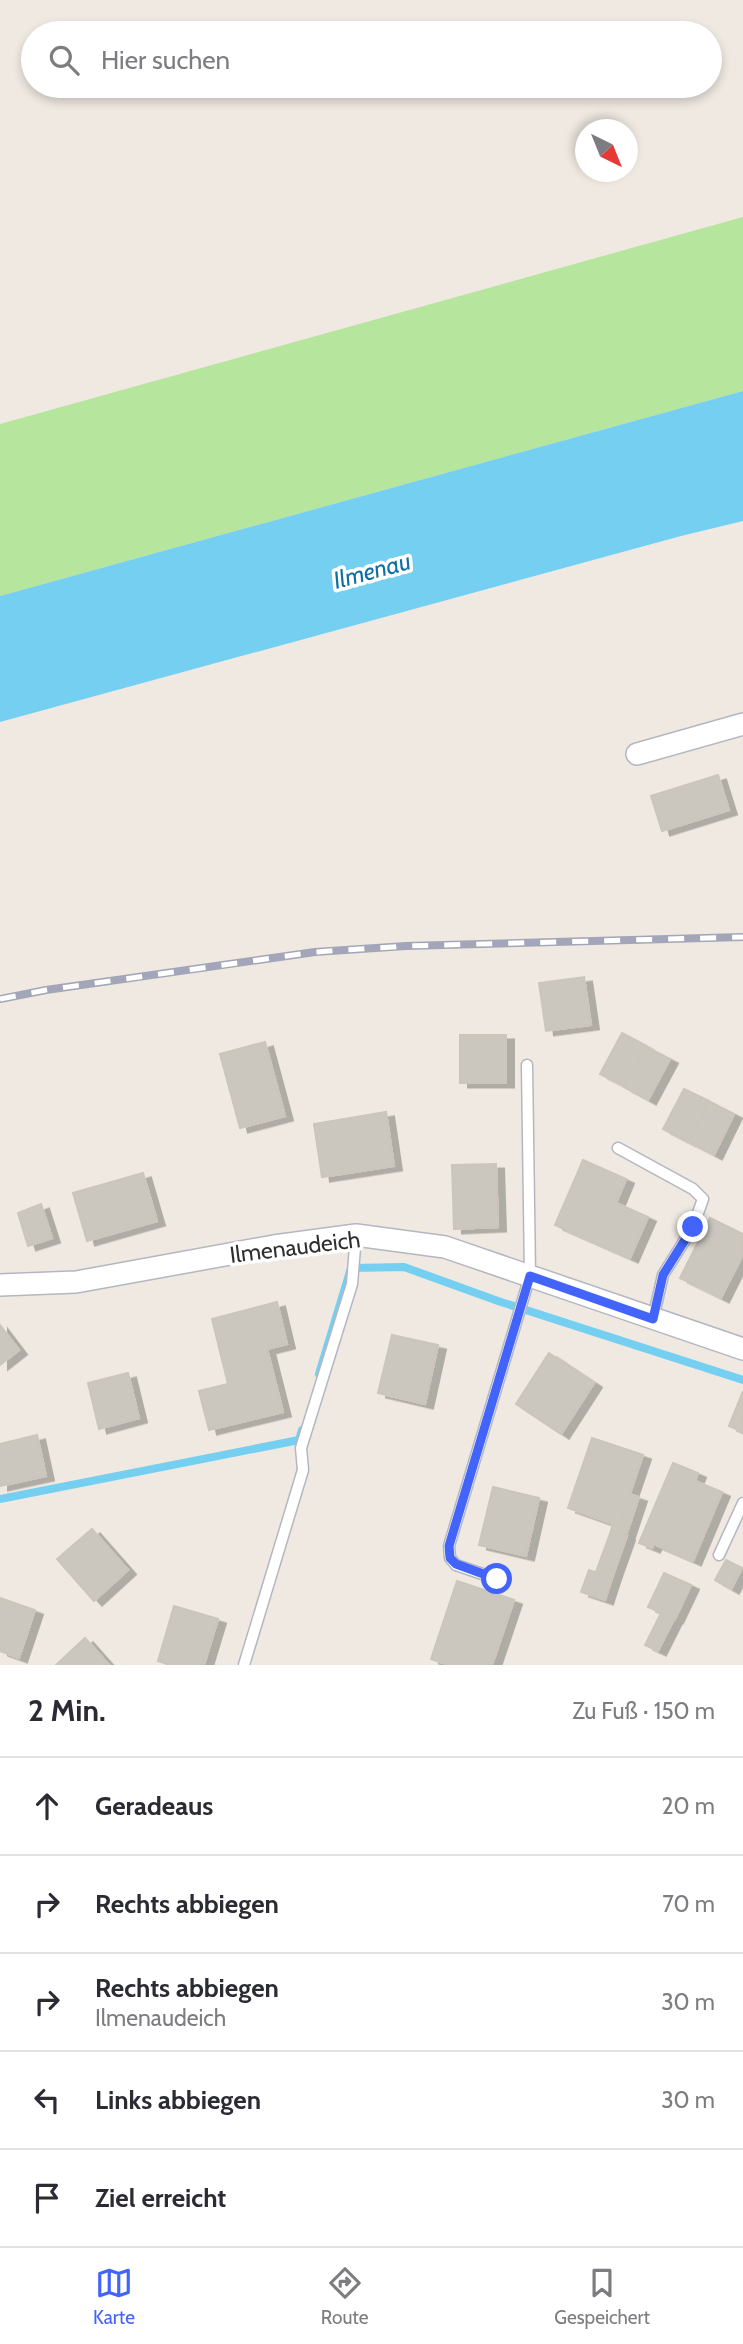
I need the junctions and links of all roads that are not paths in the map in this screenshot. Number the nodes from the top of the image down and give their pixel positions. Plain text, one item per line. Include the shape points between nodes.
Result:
1 (743, 724) edge
2 (637, 754) dead end
3 (527, 1065) dead end
4 (618, 1148) dead end
5 (356, 1246) junction
6 (530, 1276) junction
7 (0, 1286) edge
8 (653, 1319) junction
9 (743, 1349) edge
10 (743, 1503) edge
11 (719, 1555) dead end
12 (497, 1579) dead end
13 (244, 1665) edge

1 - 2 street
3 - 6 lane
4 - 8 lane via 703,1199 693,1227 663,1275
5 - 6 street, Ilmenaudeich via 445,1247
5 - 7 street, Ilmenaudeich via 274,1246 76,1282
5 - 13 lane via 353,1279 301,1448 303,1470
6 - 8 street, Ilmenaudeich
6 - 12 lane via 449,1546 456,1564
8 - 9 street, Ilmenaudeich
10 - 11 lane

